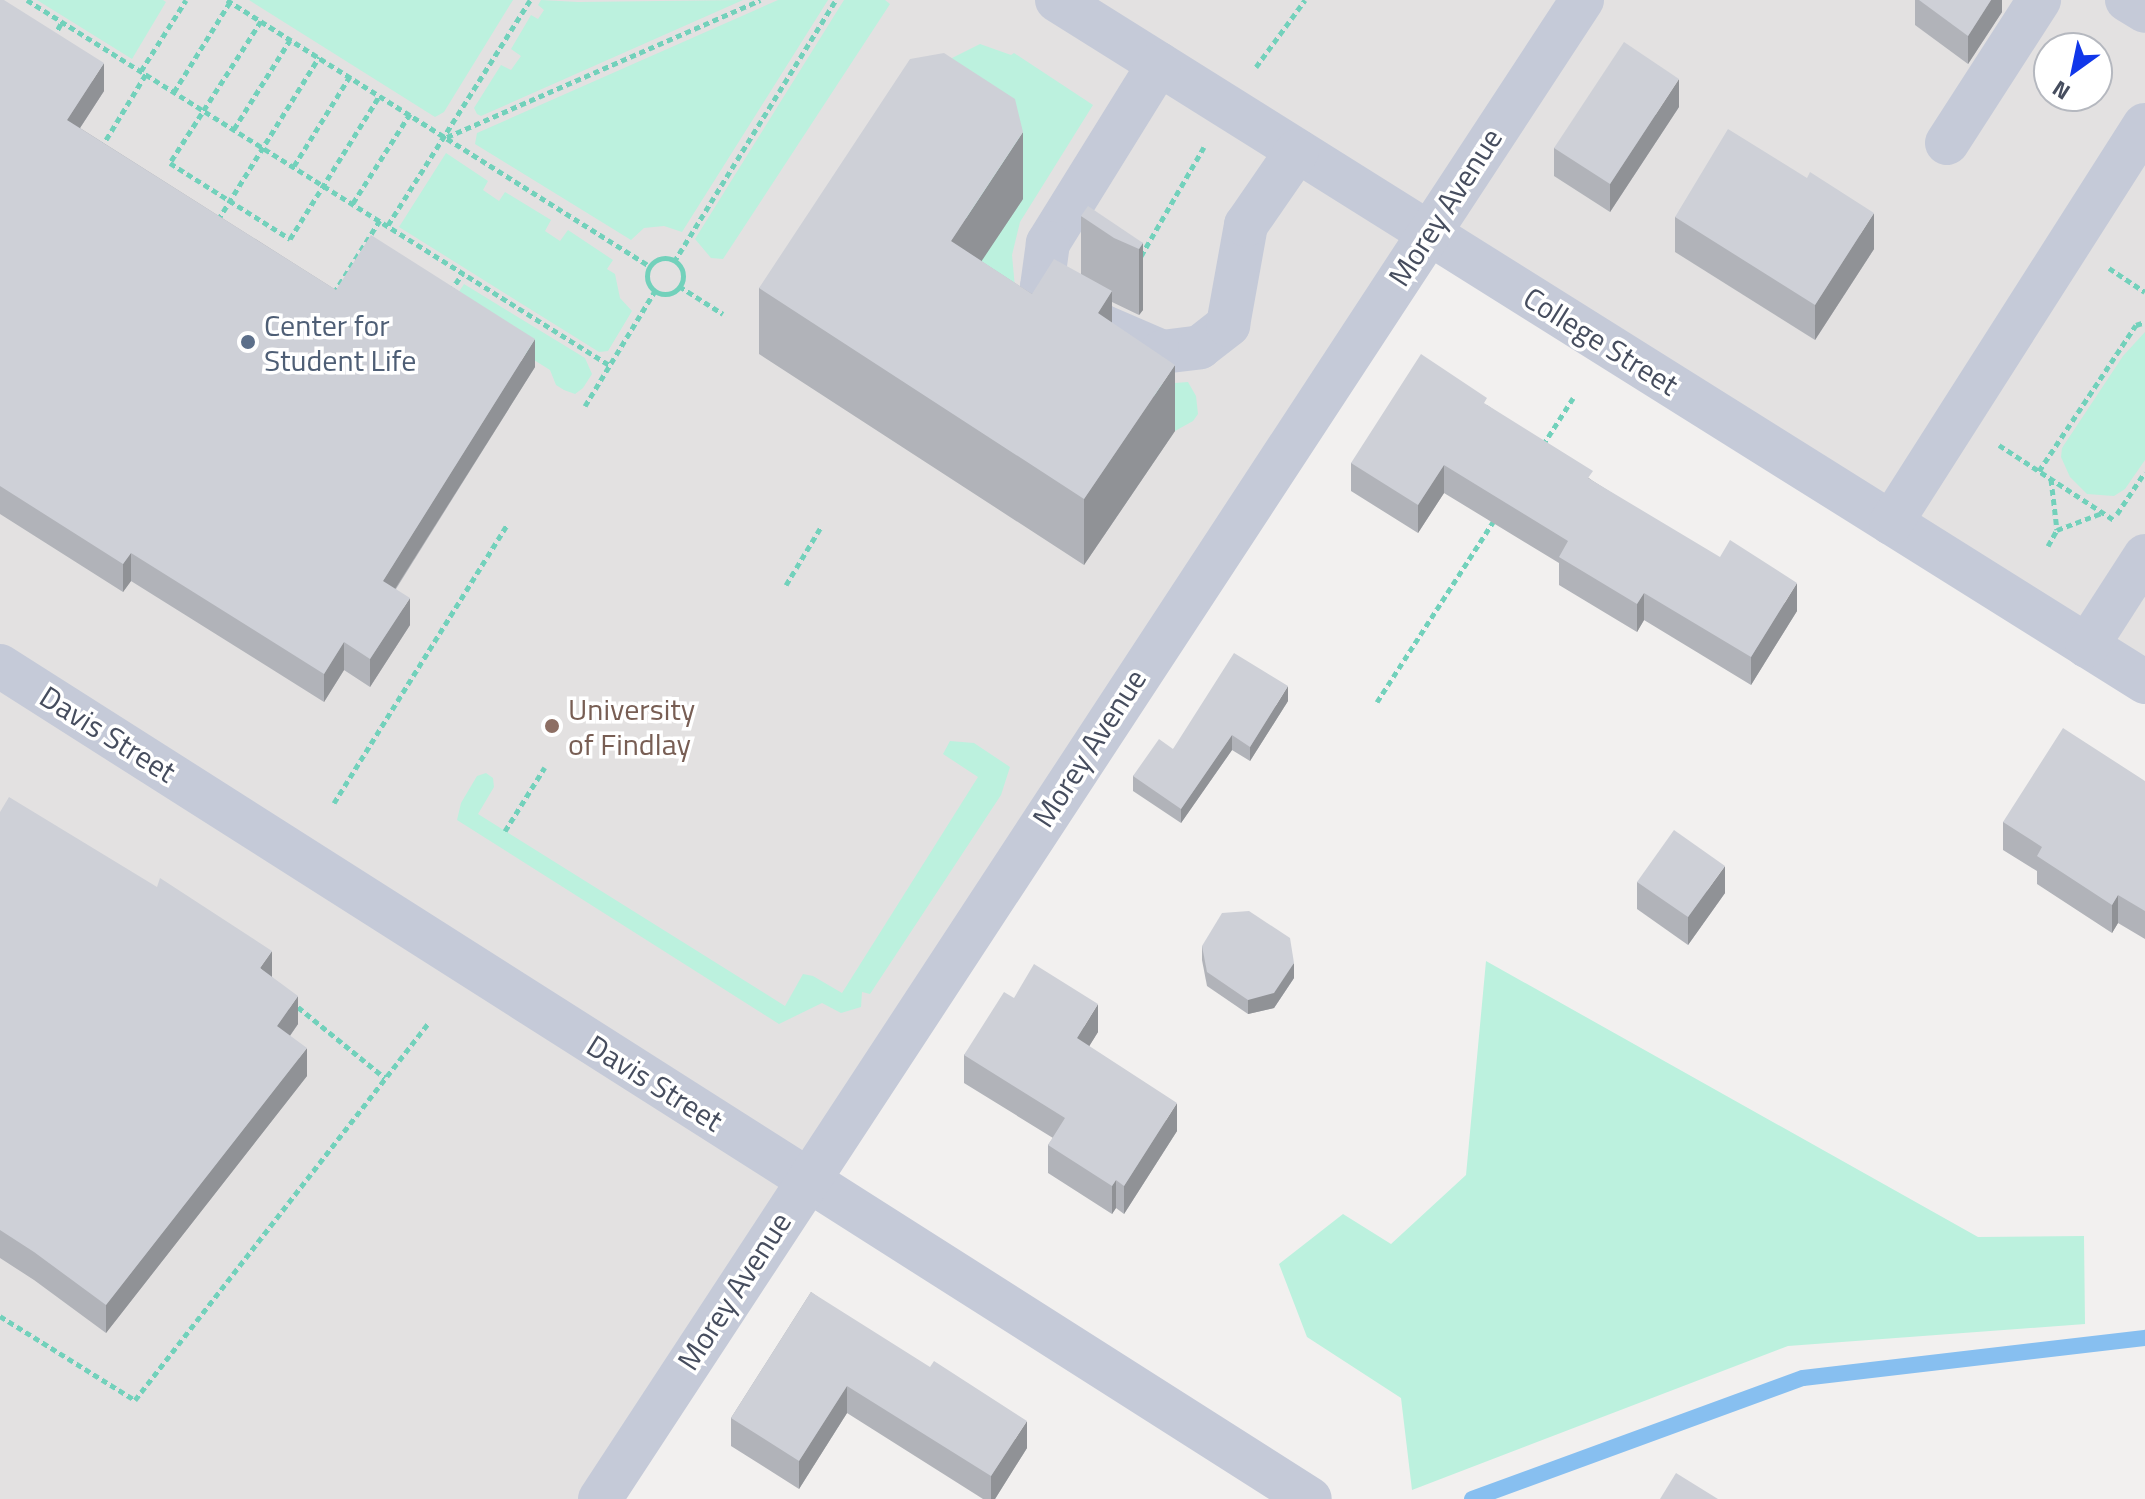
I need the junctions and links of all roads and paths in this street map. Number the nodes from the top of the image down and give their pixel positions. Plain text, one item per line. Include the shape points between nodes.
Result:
1 (27, 0) edge
2 (186, 0) edge
3 (530, 0) edge
4 (760, 0) edge
5 (836, 0) edge
6 (1057, 0) edge
7 (1305, 0) edge
8 (1582, 0) edge
9 (2039, 0) edge
10 (2127, 0) edge
11 (229, 1) edge
12 (2145, 11) edge
13 (261, 21) junction
14 (62, 22) junction
15 (290, 40) junction
16 (47, 48) edge
17 (319, 57) junction
18 (1159, 64) junction
19 (143, 72) junction
20 (350, 76) junction
21 (1248, 78) dead end
22 (174, 92) junction
23 (380, 95) junction
24 (203, 110) junction
25 (410, 114) junction
26 (2145, 125) edge
27 (234, 129) junction
28 (1211, 136) dead end
29 (447, 137) junction
30 (1947, 143) dead end
31 (264, 148) junction
32 (1297, 151) junction
33 (96, 156) edge
34 (294, 166) junction
35 (2130, 183) edge
36 (324, 186) junction
37 (230, 200) junction
38 (353, 203) junction
39 (380, 220) junction
40 (215, 225) edge
41 (388, 225) junction
42 (1428, 232) junction
43 (1140, 257) dead end
44 (674, 262) junction
45 (650, 266) junction
46 (463, 273) junction
47 (679, 286) junction
48 (655, 291) junction
49 (446, 298) edge
50 (327, 304) edge
51 (723, 314) dead end
52 (2145, 322) edge
53 (609, 365) junction
54 (1573, 398) dead end
55 (585, 406) dead end
56 (1958, 418) junction
57 (1539, 451) edge
58 (2039, 471) junction
59 (2145, 472) edge
60 (2051, 479) junction
61 (1505, 504) edge
62 (2103, 513) junction
63 (2114, 520) junction
64 (1891, 523) junction
65 (508, 524) dead end
66 (821, 527) dead end
67 (2057, 530) junction
68 (2135, 541) edge
69 (2048, 546) dead end
70 (786, 585) dead end
71 (2087, 646) junction
72 (0, 666) edge
73 (2145, 682) edge
74 (1377, 702) dead end
75 (545, 767) dead end
76 (334, 803) dead end
77 (505, 831) dead end
78 (298, 1007) edge
79 (429, 1022) dead end
80 (385, 1078) junction
81 (807, 1179) junction
82 (0, 1316) edge
83 (606, 1490) edge
84 (1307, 1497) edge

1 - 14 path
2 - 19 path
3 - 29 path
4 - 29 path
5 - 44 path
6 - 18 street, College Street
7 - 21 path
8 - 42 street, Morey Avenue
9 - 30 street
10 - 12 street
11 - 13 path
11 - 22 path
13 - 15 path
13 - 24 path
14 - 16 path
14 - 19 path
15 - 17 path
15 - 27 path
17 - 20 path
17 - 31 path
18 - 32 street, College Street
18 - 32 street via 1048,243 1042,287 1102,326 1162,352 1200,347 1228,325 1246,225
19 - 22 path
19 - 33 path
20 - 23 path
20 - 34 path
22 - 24 path
23 - 25 path
23 - 36 path
24 - 27 path
24 - 37 path via 170,163
25 - 29 path
25 - 38 path
26 - 35 street
27 - 31 path
28 - 43 path
29 - 41 path
29 - 45 path
31 - 34 path
31 - 37 path
32 - 42 street, College Street
34 - 36 path
35 - 56 street
36 - 37 path via 290,239
36 - 38 path
37 - 40 path
38 - 39 path
39 - 41 path
39 - 50 path
41 - 46 path
42 - 64 street, College Street
42 - 81 street, Morey Avenue
44 - 45 path via 659,260
44 - 47 path via 681,270
45 - 48 path via 648,282
46 - 49 path
46 - 53 path
47 - 48 path via 671,293
47 - 51 path
48 - 53 path
52 - 58 path via 2136,325
53 - 55 path
54 - 57 path
56 - 58 path
56 - 64 street
58 - 60 path
59 - 63 path
60 - 62 path
60 - 67 path
61 - 74 path
62 - 63 path
62 - 67 path
63 - 68 path
64 - 71 street, College Street
65 - 76 path
66 - 70 path
67 - 69 path
68 - 71 street
71 - 73 street, College Street
72 - 81 street, Davis Street
75 - 77 path
78 - 80 path
79 - 80 path
80 - 82 path via 135,1400
81 - 83 street, Morey Avenue
81 - 84 street, Davis Street

